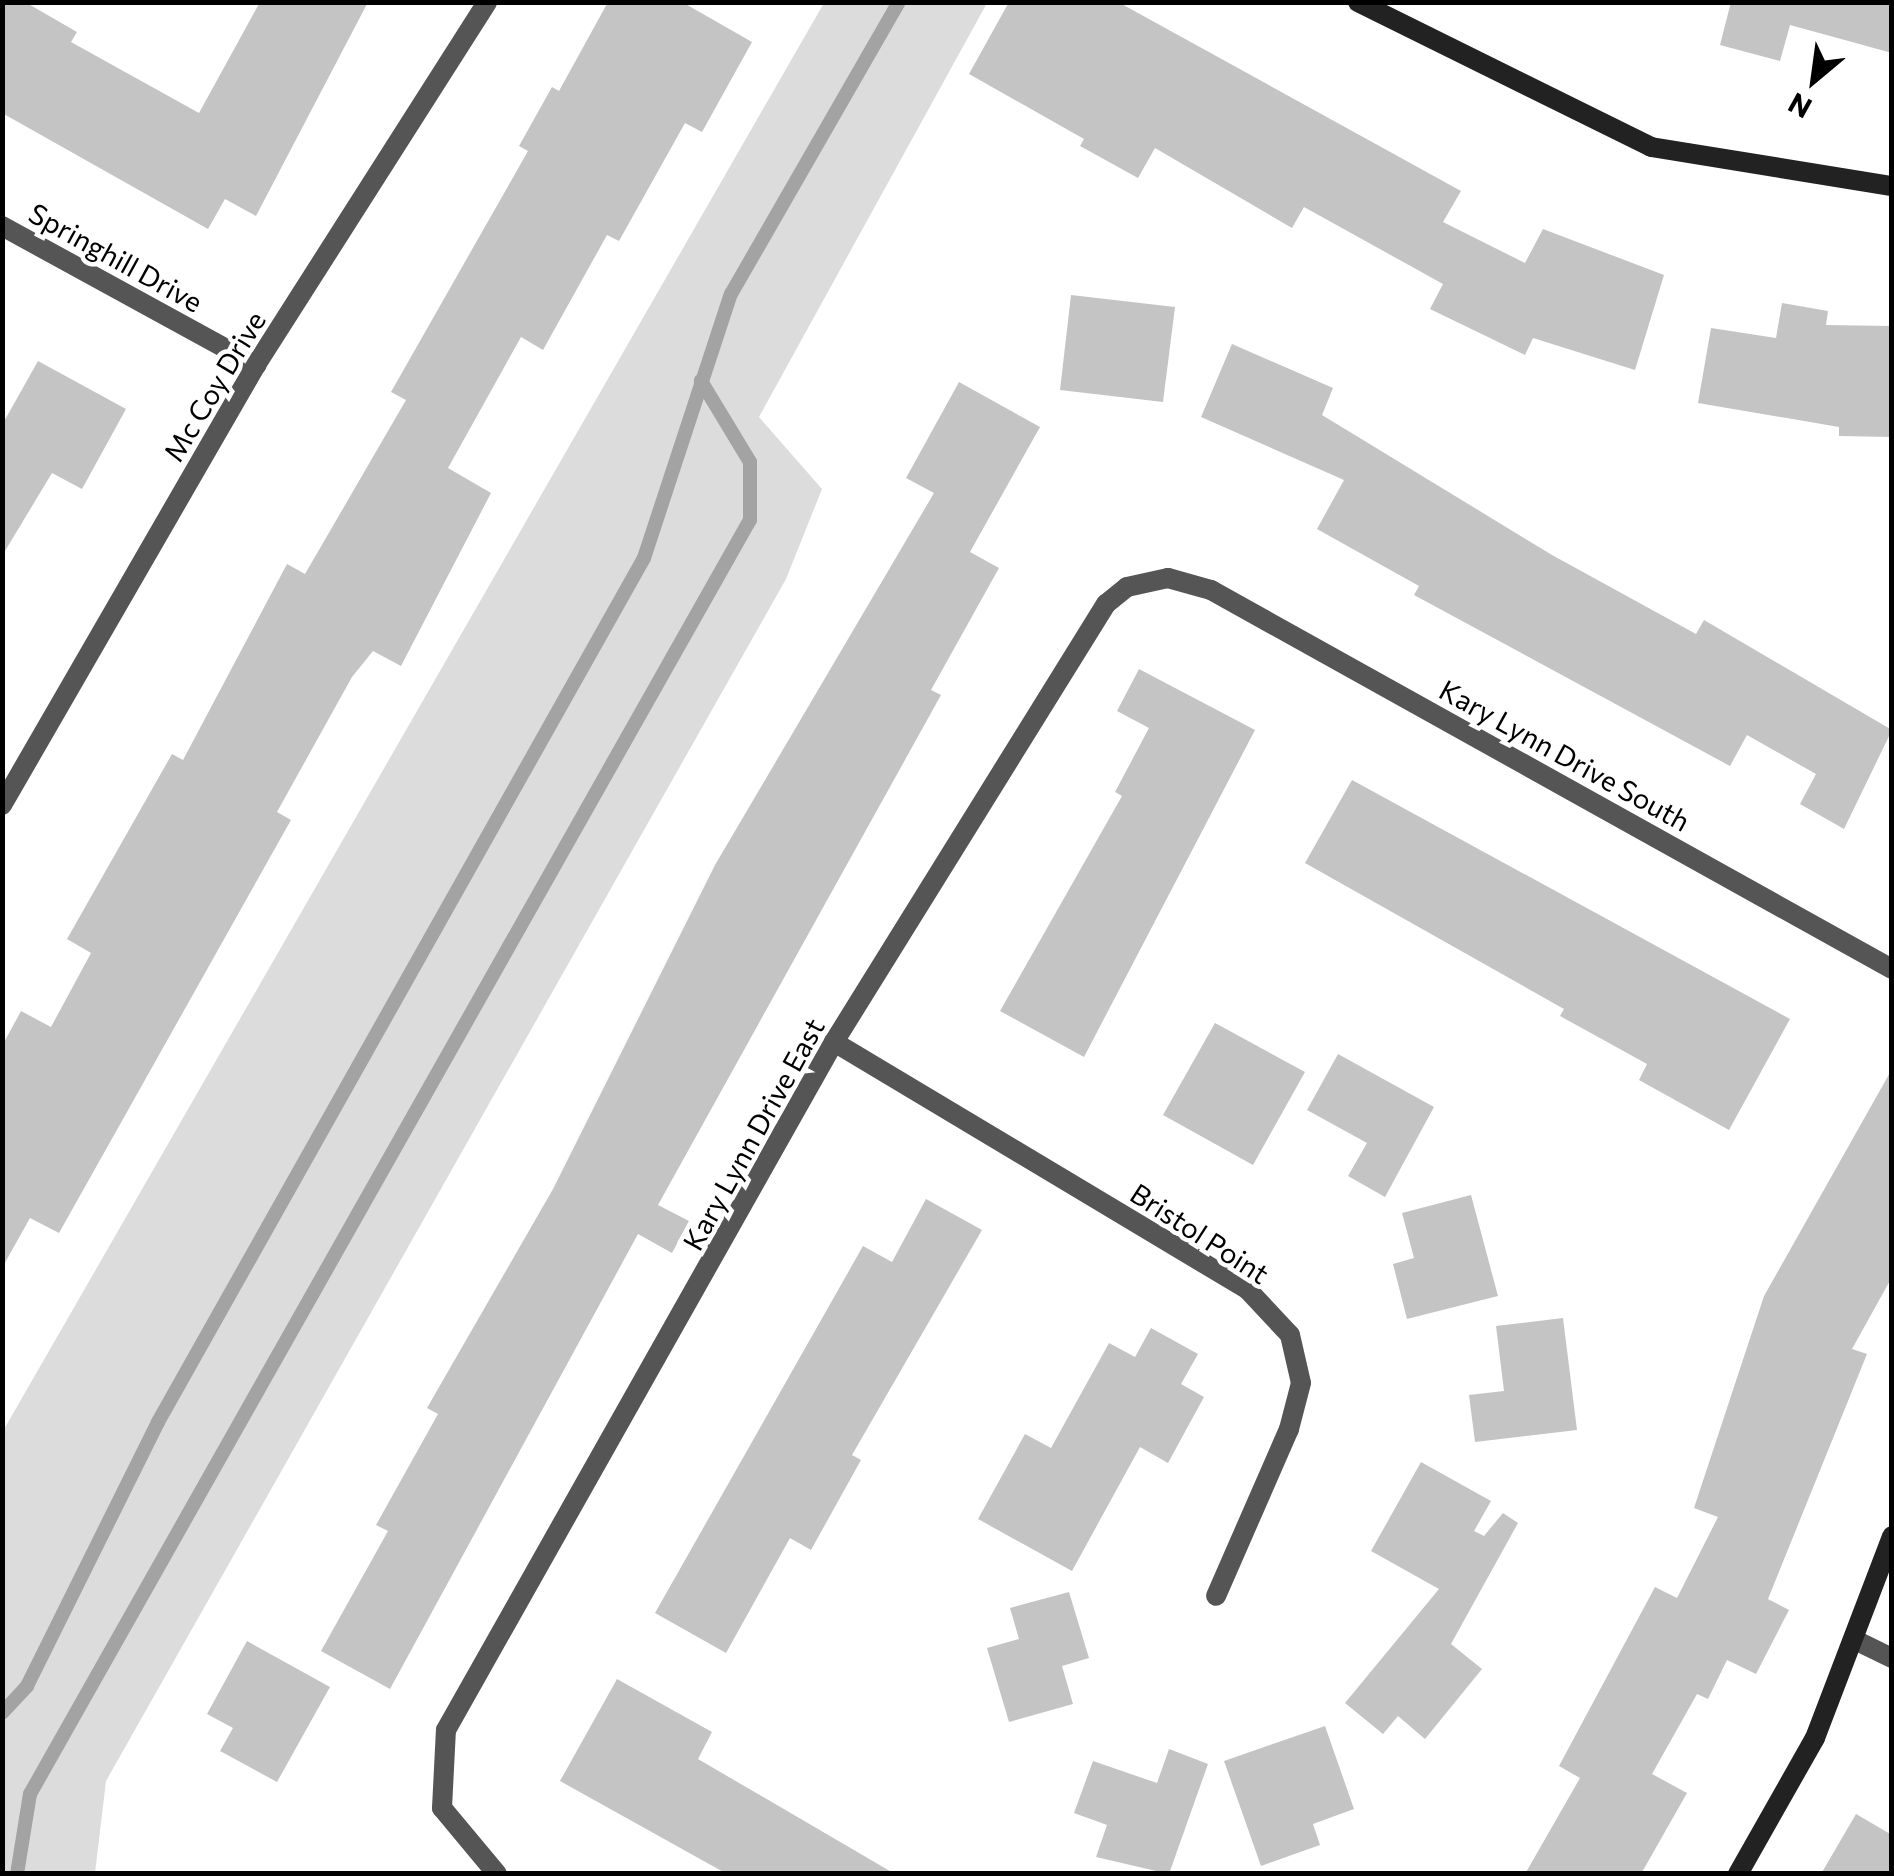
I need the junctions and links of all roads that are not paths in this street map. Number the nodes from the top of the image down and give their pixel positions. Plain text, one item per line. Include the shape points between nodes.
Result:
1 (487, 2) edge
2 (1358, 2) edge
3 (1892, 186) edge
4 (2, 226) edge
5 (256, 365) junction
6 (1212, 590) joint
7 (2, 805) edge
8 (1892, 969) edge
9 (834, 1042) junction
10 (1892, 1536) edge
11 (1216, 1596) dead end
12 (1857, 1641) junction
13 (1892, 1658) edge
14 (498, 1874) edge
15 (1738, 1874) edge

1 - 5 street, Mc Coy Drive
2 - 3 main road via 1563,111 1651,147
4 - 5 street, Springhill Drive
5 - 7 street, Mc Coy Drive
6 - 8 street, Kary Lynn Drive South
6 - 9 street, Kary Lynn Drive East via 1168,578 1127,587 1106,604
9 - 11 street, Bristol Point via 1247,1289 1290,1335 1301,1383 1290,1429
9 - 14 street, Kary Lynn Drive East via 446,1730 442,1808
10 - 12 main road
12 - 13 street
12 - 15 main road

